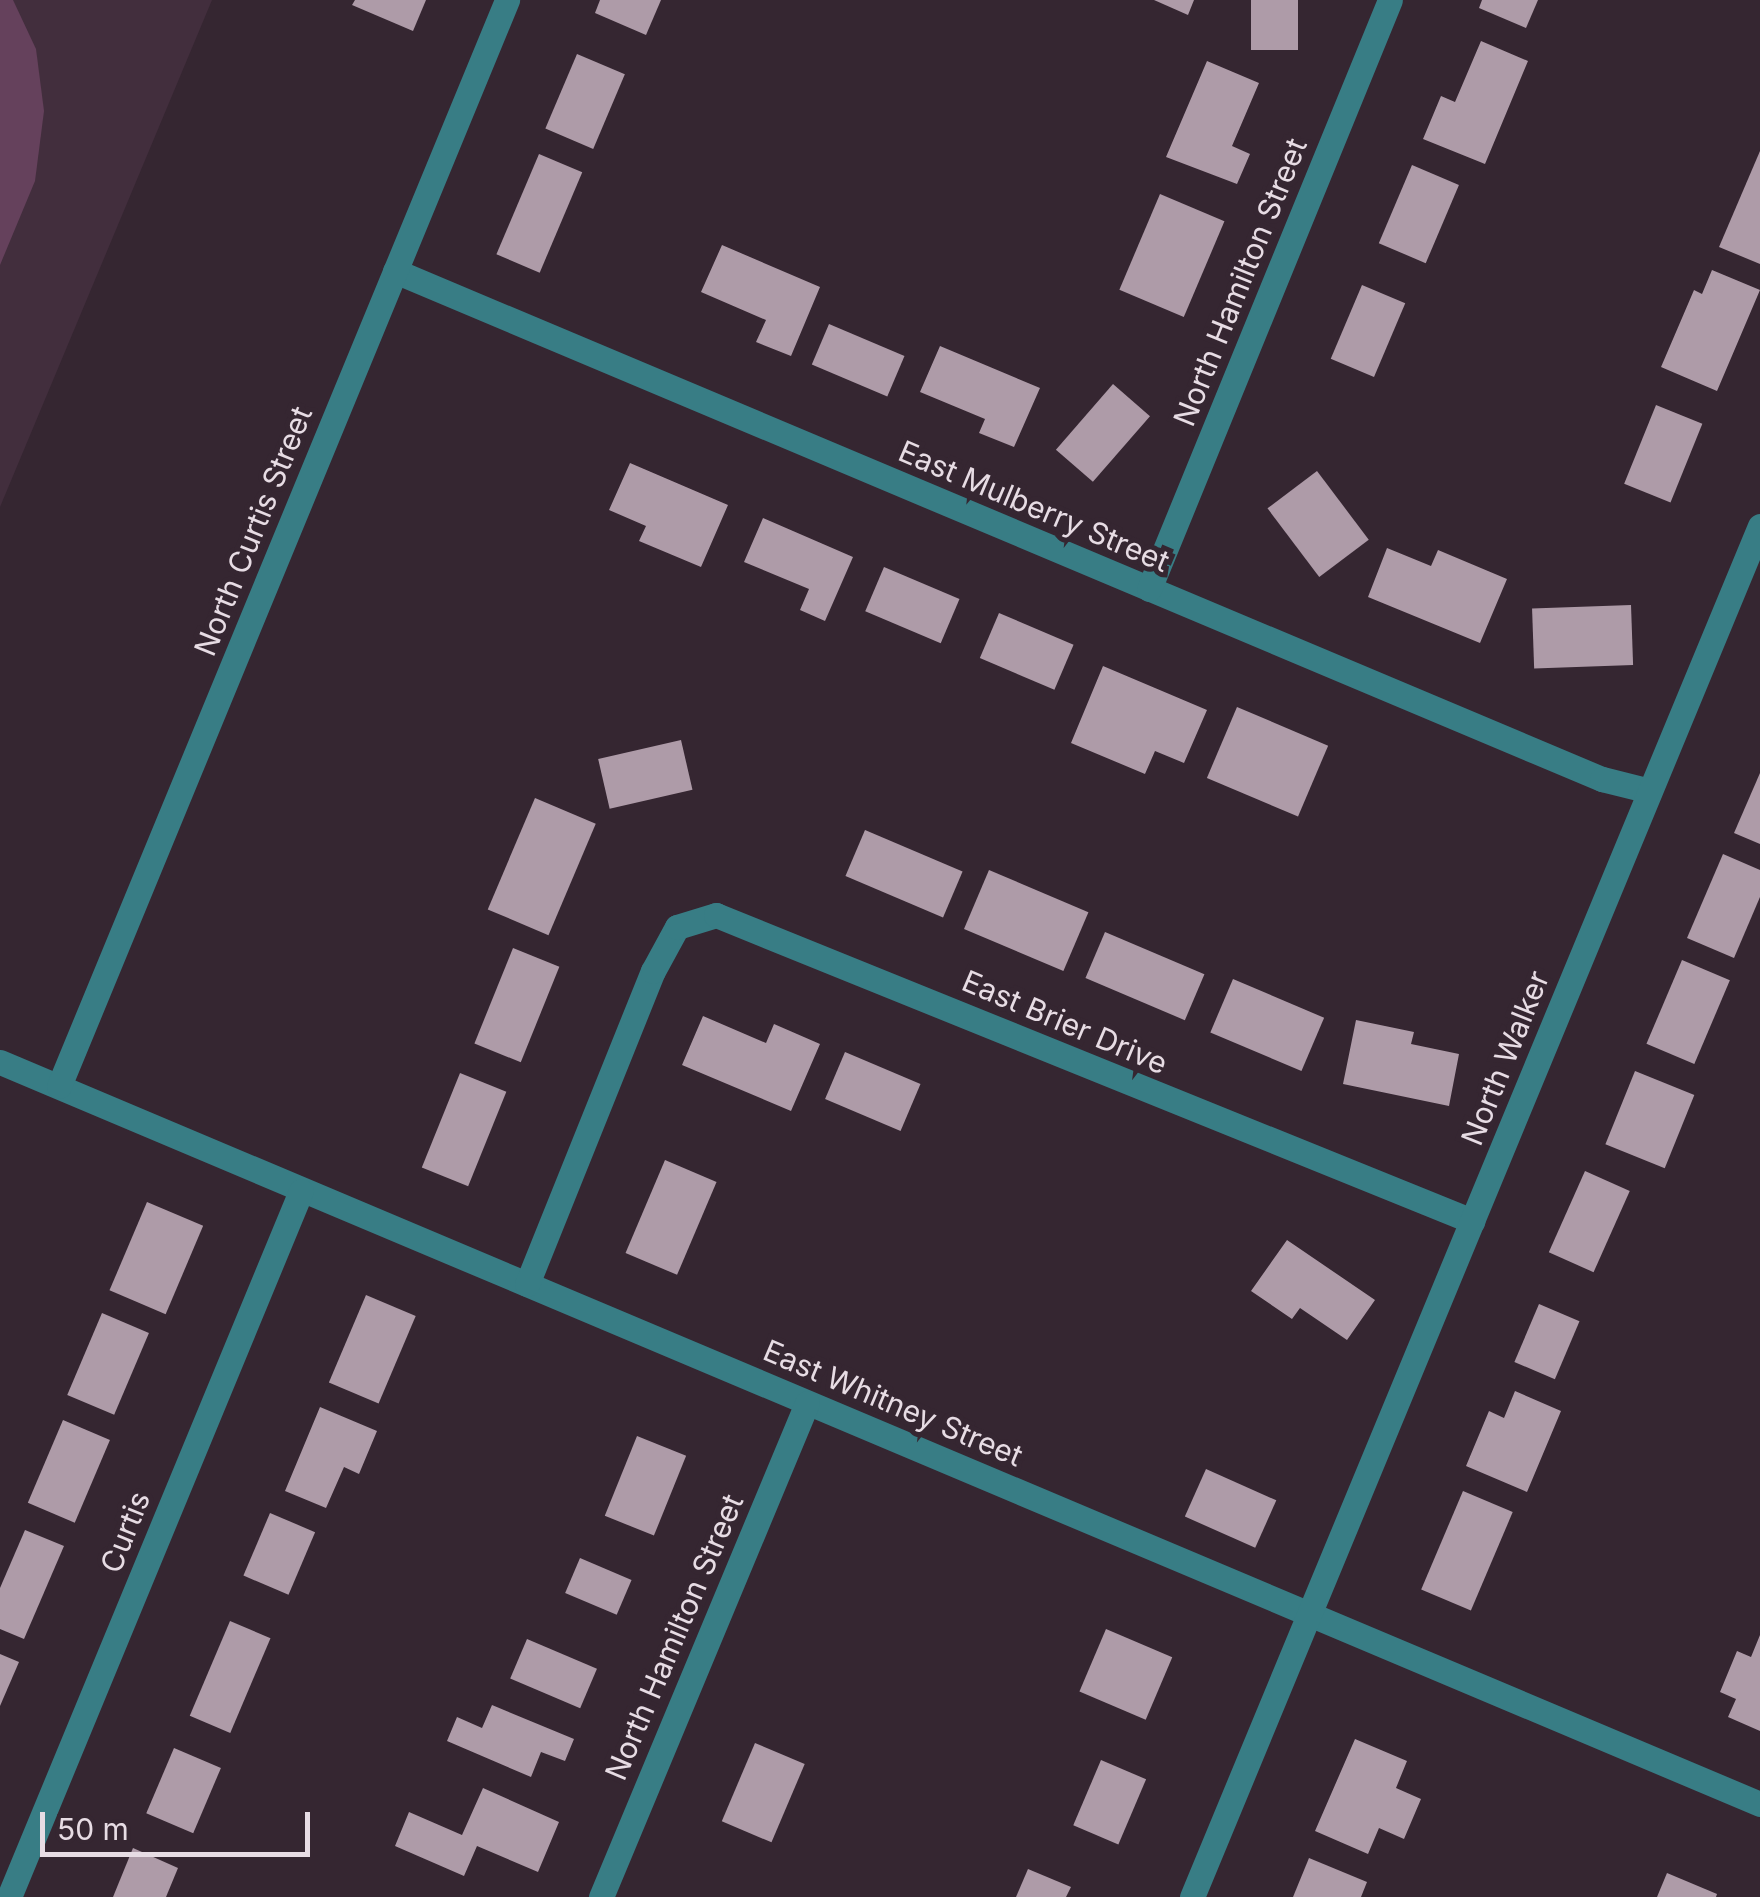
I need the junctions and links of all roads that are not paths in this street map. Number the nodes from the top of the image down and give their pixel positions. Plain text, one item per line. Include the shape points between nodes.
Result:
1 (508, 0) edge
2 (1390, 0) edge
3 (395, 271) junction
4 (1760, 526) edge
5 (1149, 590) junction
6 (1650, 791) junction
7 (0, 1062) edge
8 (58, 1086) junction
9 (301, 1191) junction
10 (1472, 1222) junction
11 (527, 1284) junction
12 (807, 1403) junction
13 (1310, 1614) junction
14 (1760, 1804) edge
15 (10, 1897) edge
16 (601, 1897) edge
17 (1192, 1897) edge

1 - 3 street, North Curtis Street
2 - 5 street, North Hamilton Street
3 - 5 street, East Mulberry Street
3 - 8 street, North Curtis Street
4 - 6 street, North Walker
5 - 6 street, East Mulberry Street via 1602,779
6 - 10 street, North Walker
7 - 8 street, East Whitney Street
8 - 9 street, East Whitney Street
9 - 11 street, East Whitney Street
9 - 15 street, Curtis
10 - 11 street, East Brier Drive via 716,916 677,927 653,970
10 - 13 street, North Walker
11 - 12 street, East Whitney Street
12 - 13 street, East Whitney Street
12 - 16 street, North Hamilton Street
13 - 14 street, East Whitney Street
13 - 17 street, North Walker

